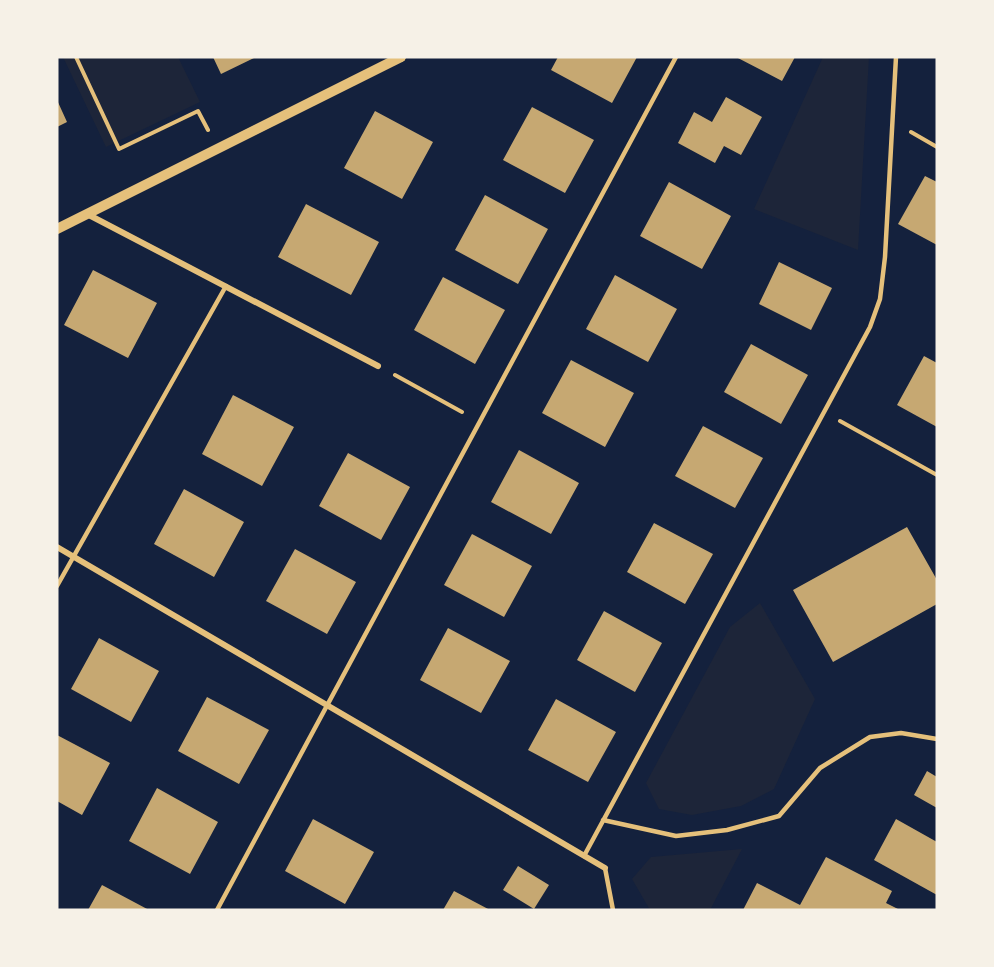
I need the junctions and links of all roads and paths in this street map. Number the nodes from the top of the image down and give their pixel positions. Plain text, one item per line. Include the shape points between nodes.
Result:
1 (76, 57) edge
2 (402, 57) edge
3 (676, 57) edge
4 (896, 57) edge
5 (218, 149) junction
6 (87, 214) junction
7 (57, 229) edge
8 (226, 286) junction
9 (378, 366) joint
10 (824, 412) junction
11 (480, 422) junction
12 (937, 475) edge
13 (57, 547) edge
14 (74, 556) junction
15 (57, 586) edge
16 (328, 705) junction
17 (937, 739) edge
18 (603, 820) junction
19 (584, 856) junction
20 (605, 868) joint
21 (217, 910) edge
22 (613, 910) edge

1 - 5 path via 119,149 198,111
2 - 5 street
3 - 11 lane
4 - 10 lane via 885,257 879,299 870,327
5 - 6 street
6 - 7 street
6 - 8 street
8 - 9 street
8 - 14 lane
9 - 11 path
10 - 12 path
10 - 18 lane
11 - 16 lane
13 - 14 street
14 - 15 lane
14 - 16 street
16 - 19 street
16 - 21 lane
17 - 18 lane via 901,733 870,737 820,768 779,816 727,830 676,836
18 - 19 lane
19 - 20 street
20 - 22 lane

